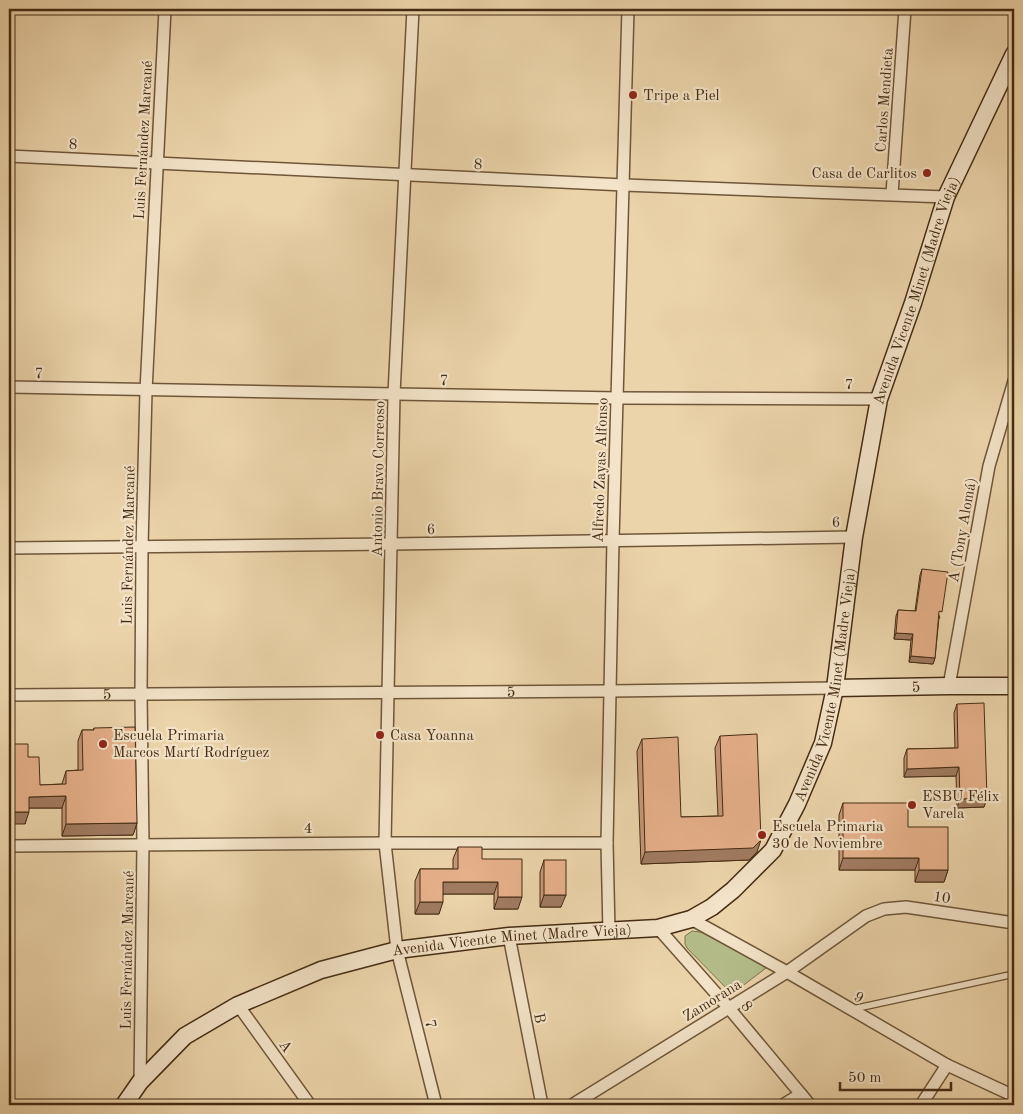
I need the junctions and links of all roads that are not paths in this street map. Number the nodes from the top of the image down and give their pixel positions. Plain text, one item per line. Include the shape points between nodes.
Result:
1 (165, 9) edge
2 (413, 9) edge
3 (628, 9) edge
4 (906, 9) edge
5 (1014, 54) edge
6 (9, 156) edge
7 (157, 164) junction
8 (404, 176) junction
9 (624, 186) junction
10 (892, 194) junction
11 (946, 197) junction
12 (1014, 381) edge
13 (9, 387) edge
14 (146, 391) junction
15 (394, 394) junction
16 (618, 398) junction
17 (879, 400) junction
18 (854, 536) junction
19 (613, 540) junction
20 (392, 544) junction
21 (142, 547) junction
22 (9, 548) edge
23 (949, 686) junction
24 (1014, 686) edge
25 (835, 688) junction
26 (610, 691) junction
27 (388, 693) junction
28 (141, 694) junction
29 (9, 695) edge
30 (386, 843) junction
31 (608, 843) junction
32 (143, 844) junction
33 (9, 846) edge
34 (866, 916) joint
35 (691, 919) junction
36 (1014, 923) edge
37 (658, 928) junction
38 (609, 932) junction
39 (509, 936) junction
40 (396, 950) junction
41 (787, 972) junction
42 (1014, 974) edge
43 (238, 1005) junction
44 (728, 1007) junction
45 (851, 1010) junction
46 (947, 1065) junction
47 (140, 1082) junction
48 (801, 1094) junction
49 (1014, 1096) edge
50 (124, 1105) edge
51 (310, 1105) edge
52 (436, 1105) edge
53 (542, 1105) edge
54 (572, 1105) edge
55 (783, 1105) edge
56 (810, 1105) edge
57 (921, 1105) edge

1 - 7 street, Luis Fernández Marcané
2 - 8 street, Antonio Bravo Correoso
3 - 9 street, Alfredo Zayas Alfonso
4 - 10 street, Carlos Mendieta
5 - 11 main road, Avenida Vicente Minet (Madre Vieja)
6 - 7 street, 8
7 - 8 street, 8
7 - 14 street, Luis Fernández Marcané
8 - 9 street, 8
8 - 15 street, Antonio Bravo Correoso
9 - 10 street, 8
9 - 16 street, Alfredo Zayas Alfonso
10 - 11 street, 8
11 - 17 main road, Avenida Vicente Minet (Madre Vieja)
12 - 23 street, A (Tony Alomá) via 989,466
13 - 14 street, 7
14 - 15 street, 7
14 - 21 street, Luis Fernández Marcané
15 - 16 street, 7
15 - 20 street, Antonio Bravo Correoso
16 - 17 street, 7
16 - 19 street, Alfredo Zayas Alfonso
17 - 18 main road, Avenida Vicente Minet (Madre Vieja)
18 - 19 street, 6
18 - 25 main road, Avenida Vicente Minet (Madre Vieja)
19 - 20 street, 6
19 - 26 street, Alfredo Zayas Alfonso
20 - 21 street, 6
20 - 27 street, Antonio Bravo Correoso
21 - 22 street, 6
21 - 28 street, Luis Fernández Marcané
23 - 24 main road, 5
23 - 25 main road, 5
25 - 26 street, 5
25 - 35 main road, Avenida Vicente Minet (Madre Vieja) via 823,743 773,850 733,890
26 - 27 street, 5
26 - 31 street, Alfredo Zayas Alfonso
27 - 28 street, 5
27 - 30 street, Antonio Bravo Correoso
28 - 29 street, 5
28 - 32 street, Luis Fernández Marcané
30 - 31 street, 4
30 - 32 street, 4
30 - 40 street, Antonio Bravo Correoso
31 - 38 street, Alfredo Zayas Alfonso
32 - 33 street, 4
32 - 47 street, Luis Fernández Marcané
34 - 36 street, 10 via 884,909 906,907
34 - 41 street, Zamorana
35 - 37 main road, Avenida Vicente Minet (Madre Vieja)
35 - 41 street, 9
37 - 38 main road, Avenida Vicente Minet (Madre Vieja)
37 - 44 street, 8
38 - 39 main road, Avenida Vicente Minet (Madre Vieja)
39 - 40 main road, Avenida Vicente Minet (Madre Vieja)
39 - 53 street, B
40 - 43 main road, Avenida Vicente Minet (Madre Vieja) via 322,970
40 - 52 street, 7
41 - 44 street, Zamorana
41 - 45 street, 9
42 - 45 lane
43 - 47 main road, Avenida Vicente Minet (Madre Vieja) via 185,1036
43 - 51 street, A
44 - 48 street, 8
44 - 54 street, Zamorana
45 - 46 street, 9
46 - 49 street, 9
46 - 57 street
47 - 50 main road, Avenida Vicente Minet (Madre Vieja)
48 - 55 street
48 - 56 street, 8

